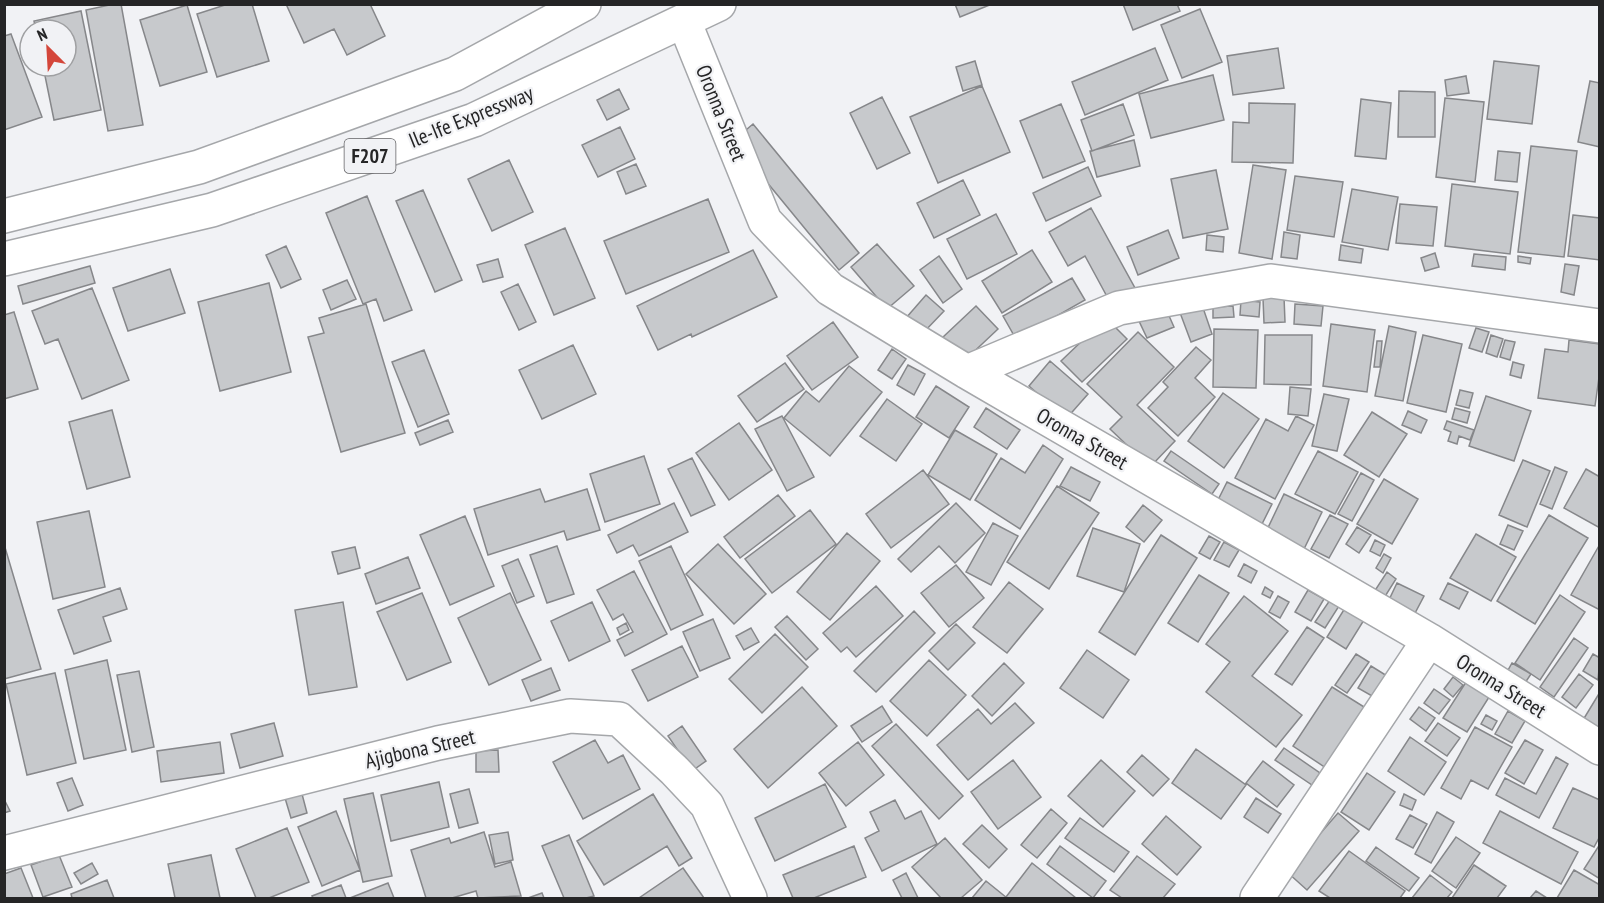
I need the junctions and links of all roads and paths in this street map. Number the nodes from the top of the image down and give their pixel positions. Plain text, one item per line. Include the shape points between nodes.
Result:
1 (585, 4) edge
2 (719, 4) edge
3 (684, 21) junction
4 (4, 216) edge
5 (4, 259) edge
6 (1599, 326) edge
7 (967, 372) junction
8 (1429, 640) junction
9 (1599, 748) edge
10 (4, 853) edge
11 (750, 898) edge
12 (1257, 898) edge

1 - 4 street, F207 via 455,74 310,127 199,167
2 - 3 street, Ile-Ife Expressway / F207
3 - 5 street, Ile-Ife Expressway / F207 via 452,128 212,210
3 - 7 street, Oronna Street via 765,220 830,289
6 - 7 street via 1271,281 1119,308
7 - 8 street, Oronna Street
8 - 9 street, Oronna Street
8 - 12 street
10 - 11 street, Ajigbona Street via 438,743 570,716 619,719 674,770 707,805

